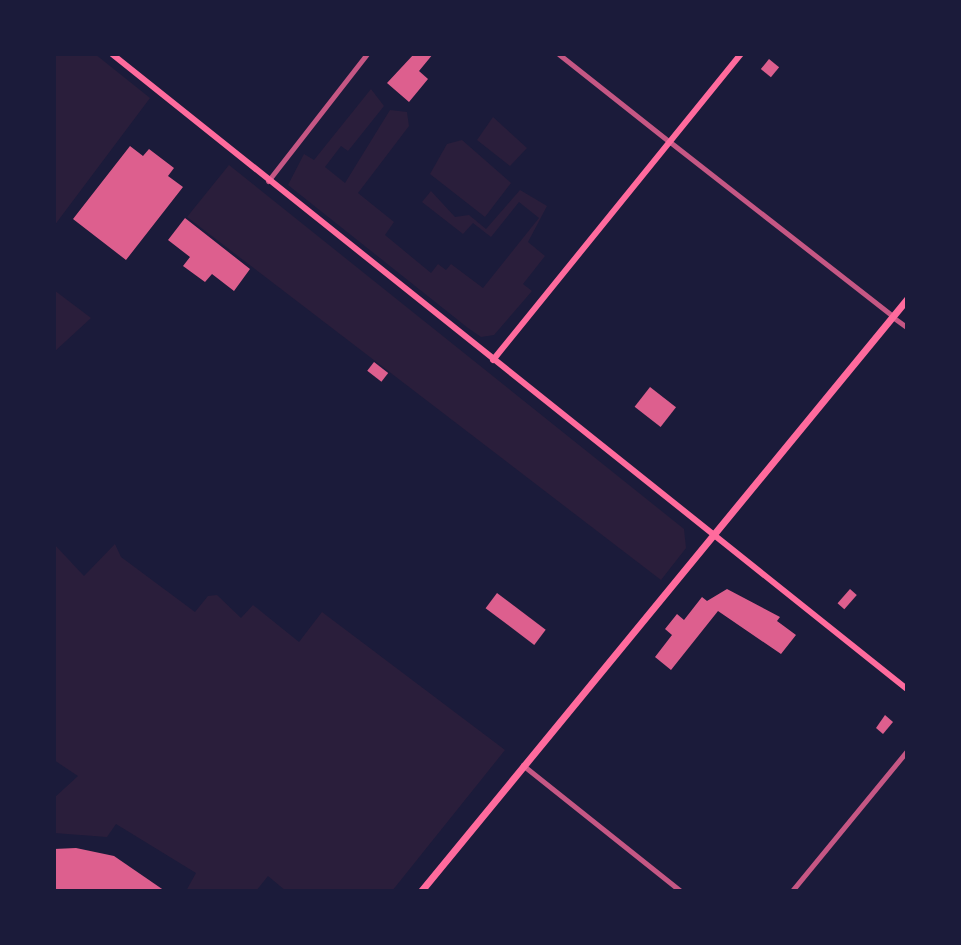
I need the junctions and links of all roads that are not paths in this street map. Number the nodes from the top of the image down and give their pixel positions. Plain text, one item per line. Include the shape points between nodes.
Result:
1 (112, 54) edge
2 (367, 54) edge
3 (559, 54) edge
4 (741, 54) edge
5 (670, 142) junction
6 (268, 181) junction
7 (907, 299) edge
8 (893, 316) junction
9 (907, 327) edge
10 (493, 360) junction
11 (712, 535) junction
12 (907, 689) edge
13 (907, 751) edge
14 (523, 765) junction
15 (421, 891) edge
16 (681, 891) edge
17 (792, 891) edge

1 - 6 main road
2 - 6 street
3 - 5 street
4 - 5 main road
5 - 8 street
5 - 10 main road
6 - 10 main road
7 - 8 main road
8 - 9 street
8 - 11 main road
10 - 11 main road
11 - 12 main road
11 - 14 main road
13 - 17 street
14 - 15 main road
14 - 16 street

